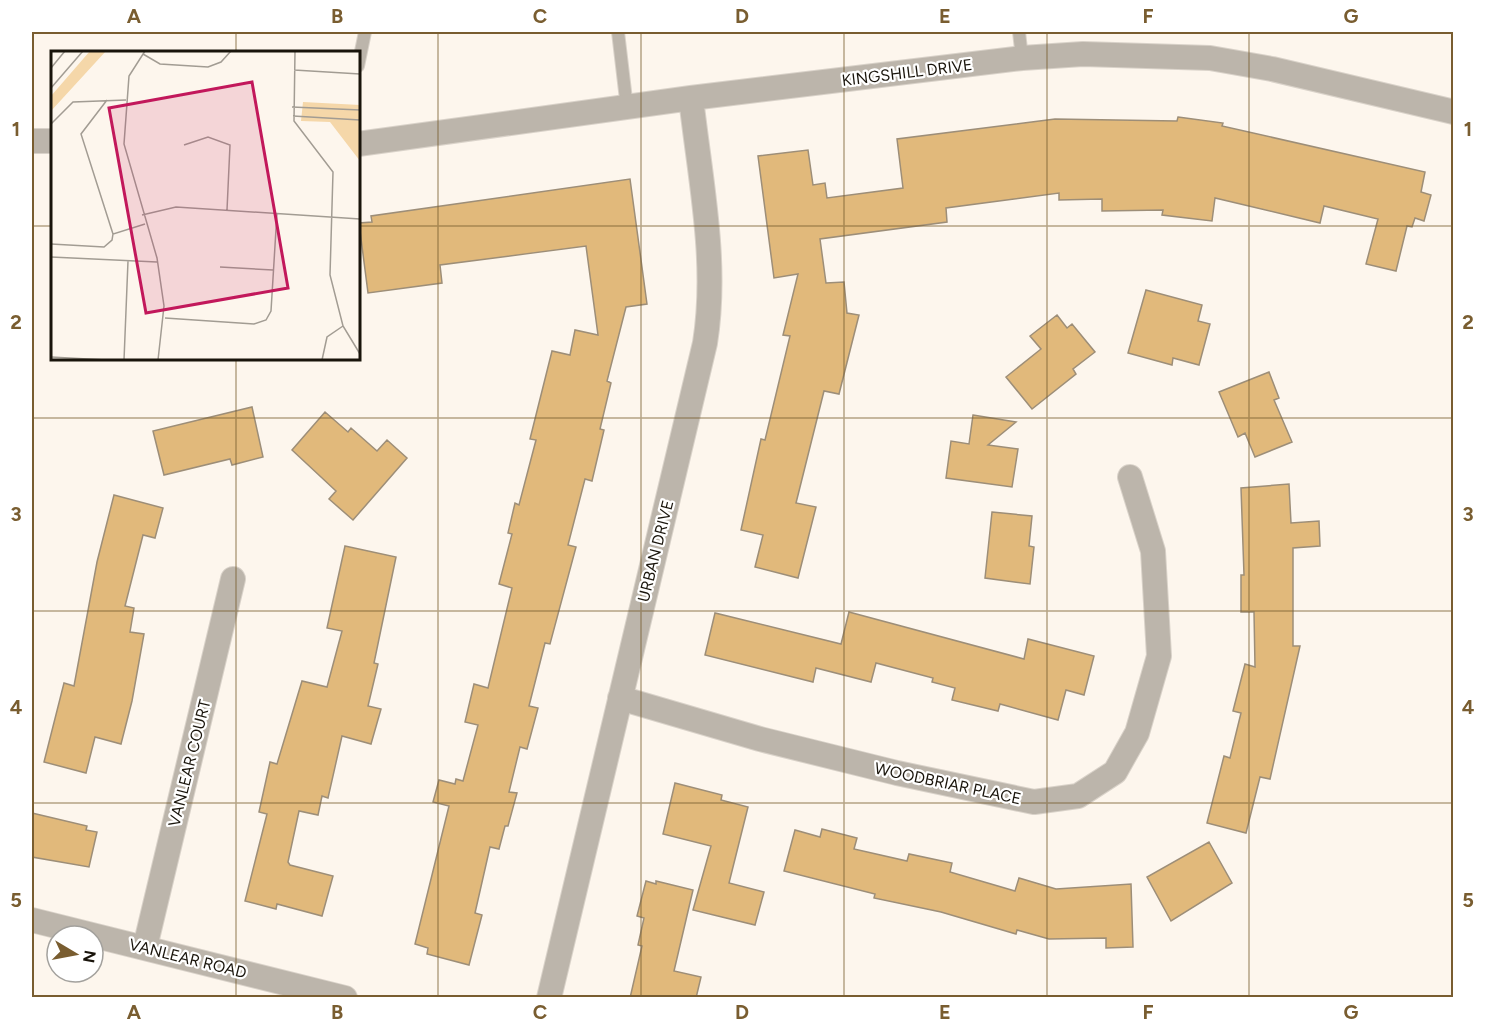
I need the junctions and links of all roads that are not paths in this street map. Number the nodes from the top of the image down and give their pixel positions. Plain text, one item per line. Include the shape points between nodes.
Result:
1 (365, 32) edge
2 (618, 32) edge
3 (1019, 32) edge
4 (360, 56) edge
5 (1023, 58) junction
6 (691, 98) junction
7 (627, 108) junction
8 (1454, 112) edge
9 (32, 141) edge
10 (51, 141) edge
11 (360, 144) edge
12 (1130, 477) dead end
13 (233, 579) dead end
14 (620, 698) junction
15 (32, 920) edge
16 (145, 947) junction
17 (345, 998) edge
18 (549, 998) edge

1 - 4 lane
2 - 7 lane
3 - 5 lane
5 - 6 street, KINGSHILL DRIVE
5 - 8 street, KINGSHILL DRIVE via 1083,54 1210,58
6 - 7 street, KINGSHILL DRIVE
6 - 14 street, URBAN DRIVE via 709,252 709,317
7 - 11 street, KINGSHILL DRIVE
9 - 10 street
12 - 14 street, WOODBRIAR PLACE via 1153,551 1159,656 1137,733 1115,772 1078,796 1034,802 897,773
13 - 16 street, VANLEAR COURT
14 - 18 street, URBAN DRIVE
15 - 16 street, VANLEAR ROAD
16 - 17 street, VANLEAR ROAD

